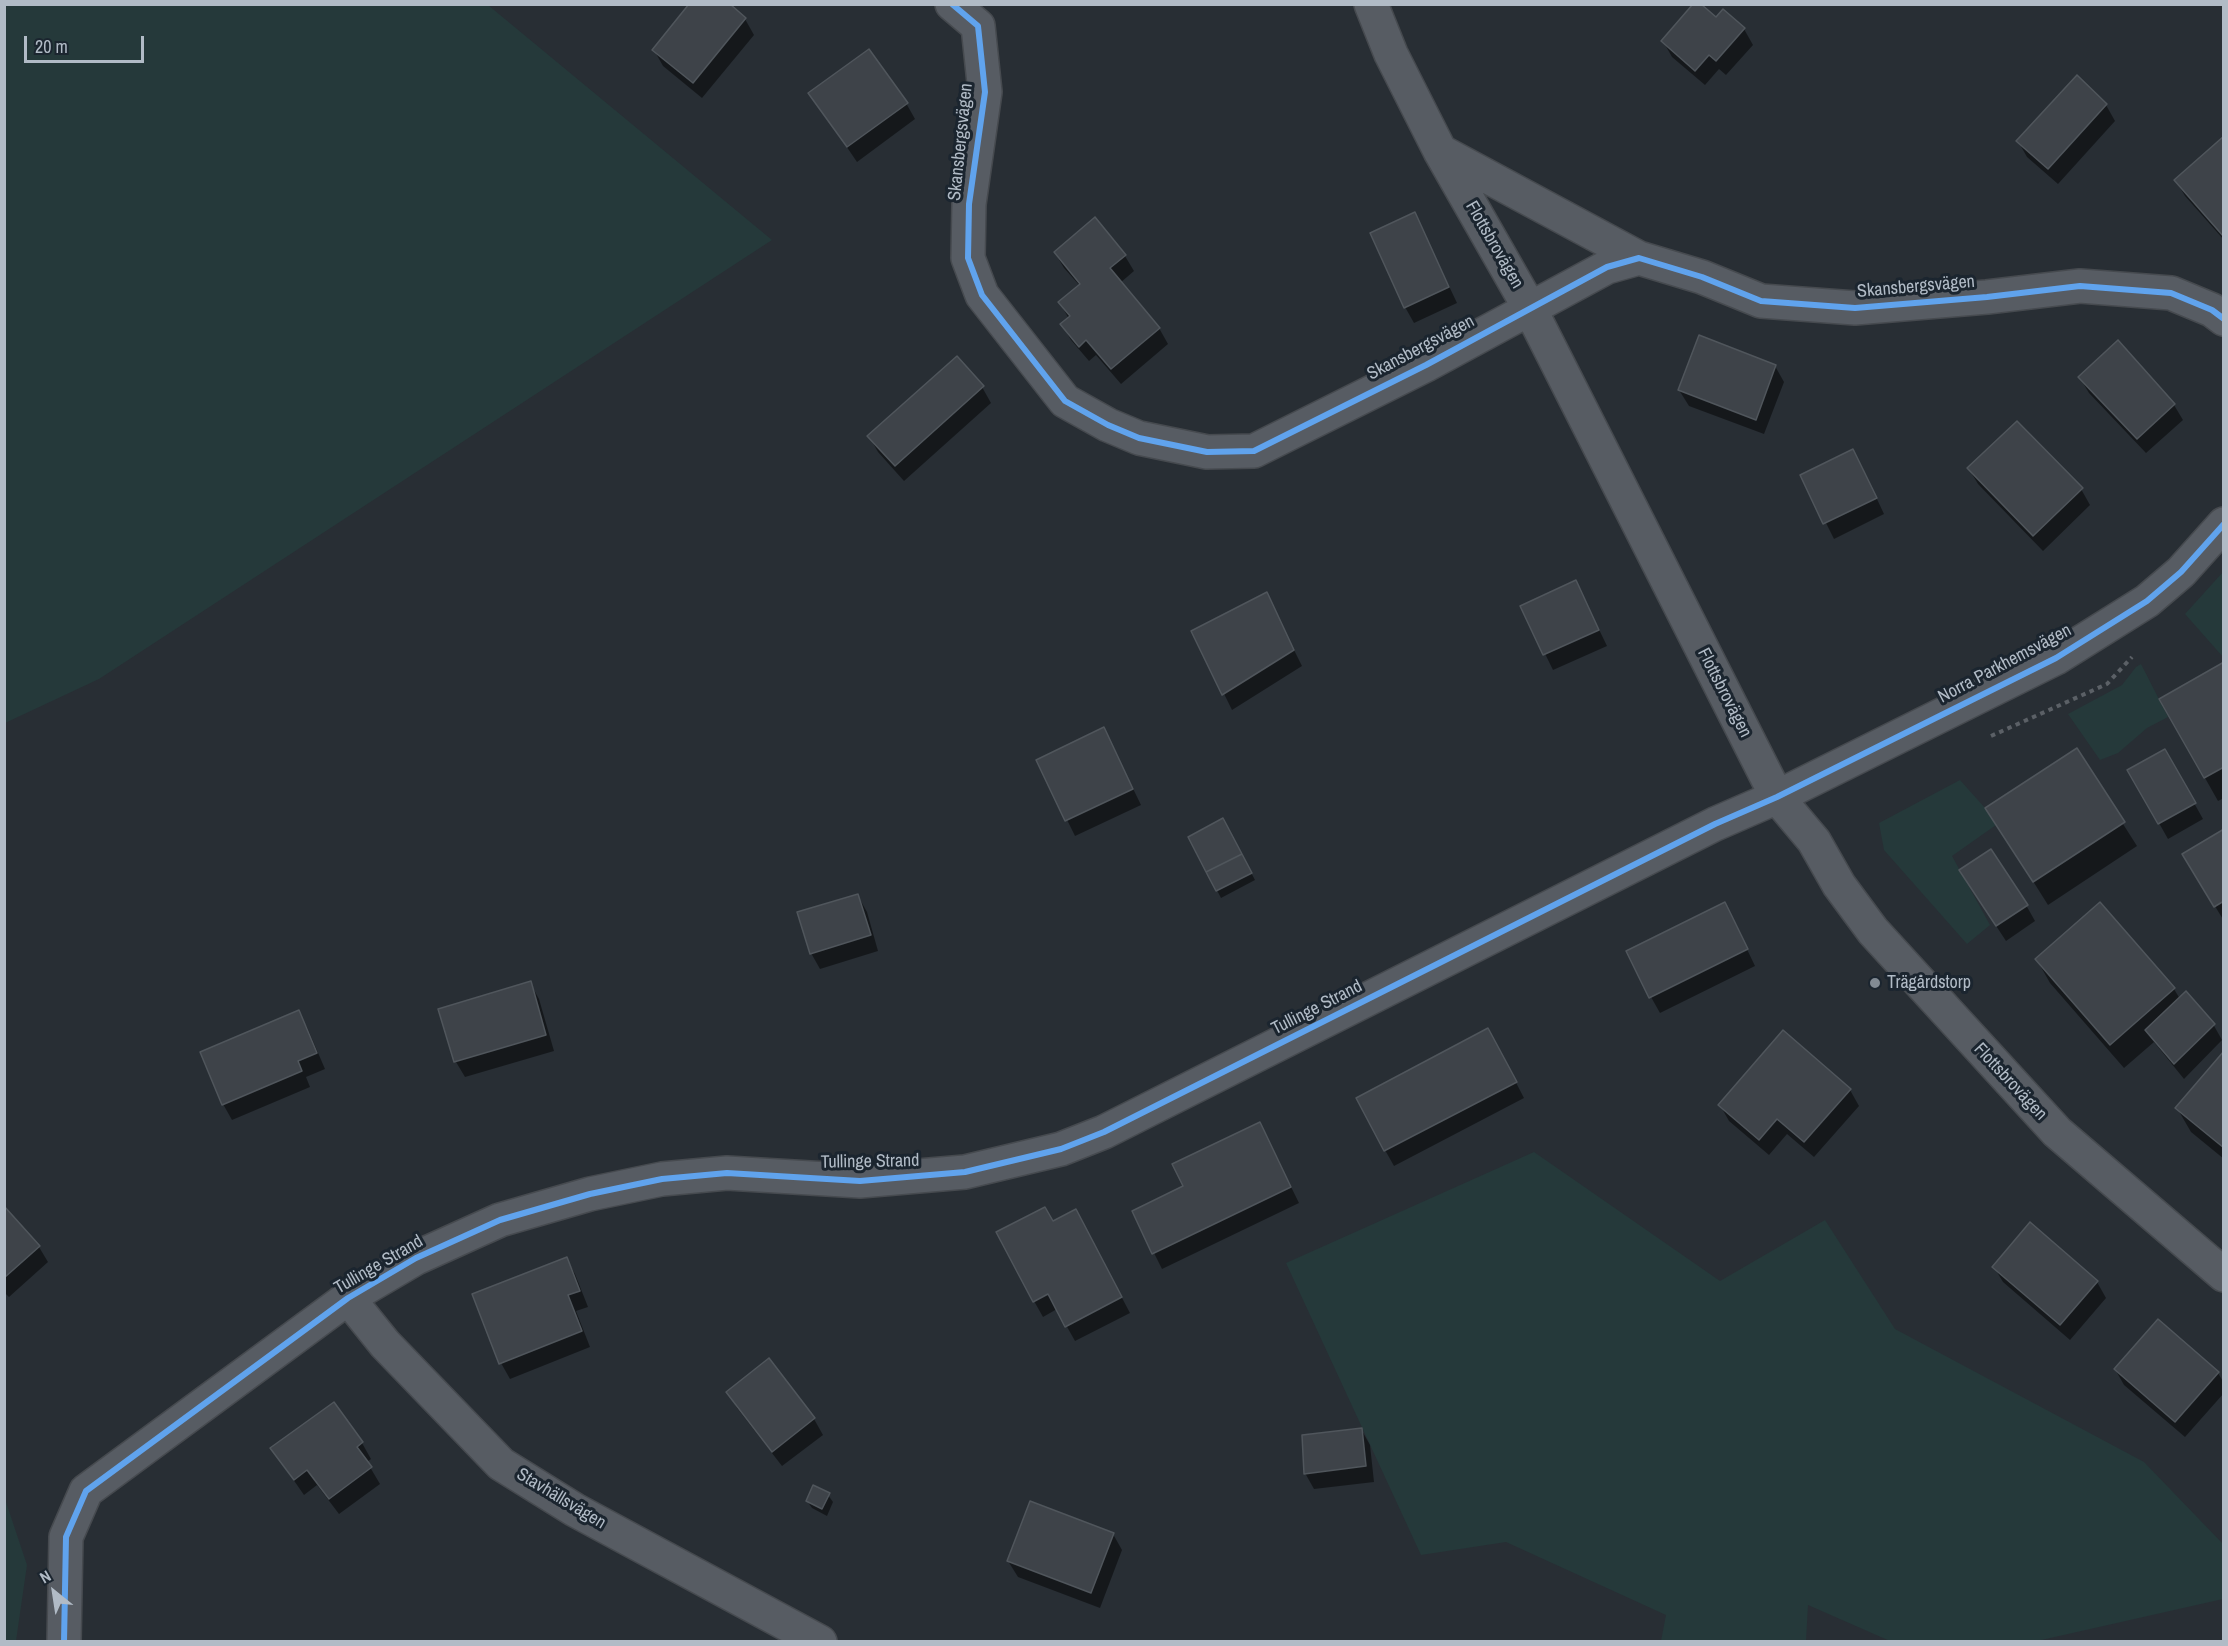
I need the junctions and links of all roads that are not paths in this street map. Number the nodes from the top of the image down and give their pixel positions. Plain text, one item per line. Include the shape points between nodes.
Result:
1 (952, 4) edge
2 (1371, 4) edge
3 (1440, 151) junction
4 (1639, 258) junction
5 (1530, 307) junction
6 (2223, 319) edge
7 (2223, 524) edge
8 (1777, 797) junction
9 (2223, 1275) edge
10 (348, 1298) junction
11 (64, 1641) edge
12 (820, 1641) edge

1 - 5 street, Skansbergsvägen via 978,26 985,92 969,204 968,258 982,295 1065,401 1108,425 1139,438 1207,452 1254,451
2 - 3 street, Flottsbrovägen via 1391,54
3 - 4 street, Skansbergsvägen
3 - 5 street, Flottsbrovägen
4 - 5 street, Skansbergsvägen via 1607,267
4 - 6 street, Skansbergsvägen via 1702,277 1761,301 1855,308 2080,286 2171,293 2212,310
5 - 8 street, Flottsbrovägen
7 - 8 street, Norra Parkhemsvägen via 2181,572 2147,601 2056,658
8 - 9 street, Flottsbrovägen via 1814,841 1839,885 1873,931 2057,1132
8 - 10 street, Tullinge Strand via 1104,1132 1061,1149 965,1172 861,1181 727,1173 662,1179 590,1194 500,1220 416,1258
10 - 11 street, Tullinge Strand via 86,1491 66,1538
10 - 12 street, Stavhällsvägen via 385,1344 501,1464 575,1510

